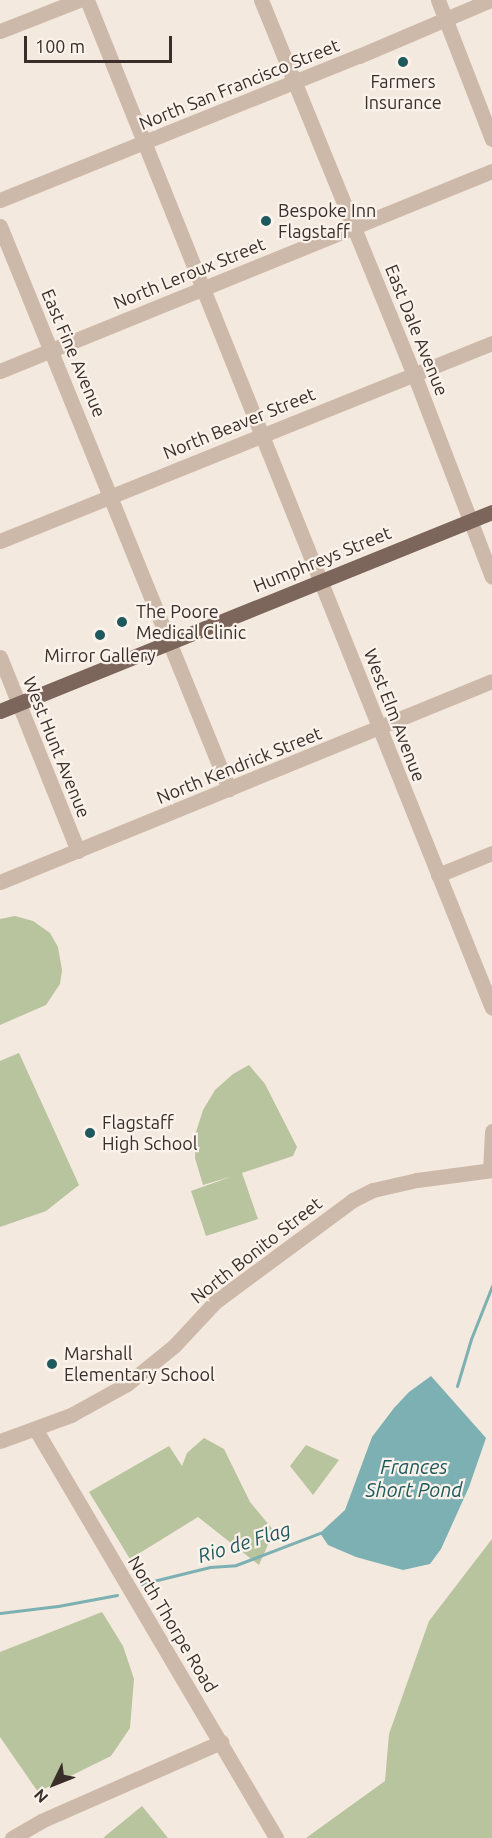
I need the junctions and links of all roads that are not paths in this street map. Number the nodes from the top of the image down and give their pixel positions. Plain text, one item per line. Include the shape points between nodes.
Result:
1 (79, 0) edge
2 (87, 0) edge
3 (261, 0) edge
4 (438, 0) edge
5 (490, 0) edge
6 (446, 18) junction
7 (0, 31) edge
8 (296, 82) junction
9 (492, 139) edge
10 (144, 143) junction
11 (492, 171) edge
12 (0, 201) edge
13 (0, 226) edge
14 (356, 228) junction
15 (204, 288) junction
16 (492, 343) edge
17 (51, 350) junction
18 (0, 371) edge
19 (414, 374) junction
20 (262, 435) junction
21 (112, 495) junction
22 (492, 512) edge
23 (471, 520) junction
24 (0, 541) edge
25 (492, 577) edge
26 (322, 580) junction
27 (171, 642) junction
28 (0, 657) edge
29 (492, 681) edge
30 (18, 703) junction
31 (0, 711) edge
32 (378, 728) junction
33 (229, 789) junction
34 (78, 851) junction
35 (492, 853) edge
36 (438, 876) junction
37 (0, 882) edge
38 (492, 1008) edge
39 (492, 1131) edge
40 (491, 1170) edge
41 (36, 1430) junction
42 (0, 1441) edge
43 (221, 1742) junction
44 (12, 1838) edge
45 (276, 1838) edge

1 - 7 street
2 - 10 street, West Elm Avenue
3 - 8 street, East Dale Avenue
4 - 6 street
5 - 6 street, North San Francisco Street
6 - 8 street, North San Francisco Street
6 - 9 street
8 - 10 street, North San Francisco Street
8 - 14 street, East Dale Avenue
10 - 12 street, North San Francisco Street
10 - 15 street, West Elm Avenue
11 - 14 street, North Leroux Street
13 - 17 street, East Fine Avenue
14 - 15 street, North Leroux Street
14 - 19 street, East Dale Avenue
15 - 17 street, North Leroux Street
15 - 20 street, West Elm Avenue
16 - 19 street, North Beaver Street
17 - 18 street, North Leroux Street
17 - 21 street, East Fine Avenue
19 - 20 street, North Beaver Street
19 - 23 street, East Dale Avenue
20 - 21 street, North Beaver Street
20 - 26 street, West Elm Avenue
21 - 24 street, North Beaver Street
21 - 27 street, East Fine Avenue
22 - 23 main road, Humphreys Street
23 - 25 street, East Dale Avenue
23 - 26 main road, Humphreys Street
26 - 27 main road, Humphreys Street
26 - 32 street, West Elm Avenue
27 - 30 main road, Humphreys Street
27 - 33 street, East Fine Avenue
28 - 30 street, West Hunt Avenue
29 - 32 street, North Kendrick Street
30 - 31 main road, Humphreys Street
30 - 34 street, West Hunt Avenue
32 - 33 street, North Kendrick Street
32 - 36 street, West Elm Avenue
33 - 34 street, North Kendrick Street
34 - 37 street, North Kendrick Street
35 - 36 street
36 - 38 street, West Elm Avenue
39 - 40 street
40 - 41 street, North Bonito Street via 417,1180 373,1190 353,1200 215,1302 143,1373 71,1415
41 - 42 street, North Bonito Street
41 - 43 street, North Thorpe Road
43 - 44 street via 41,1821
43 - 45 street, North Thorpe Road

